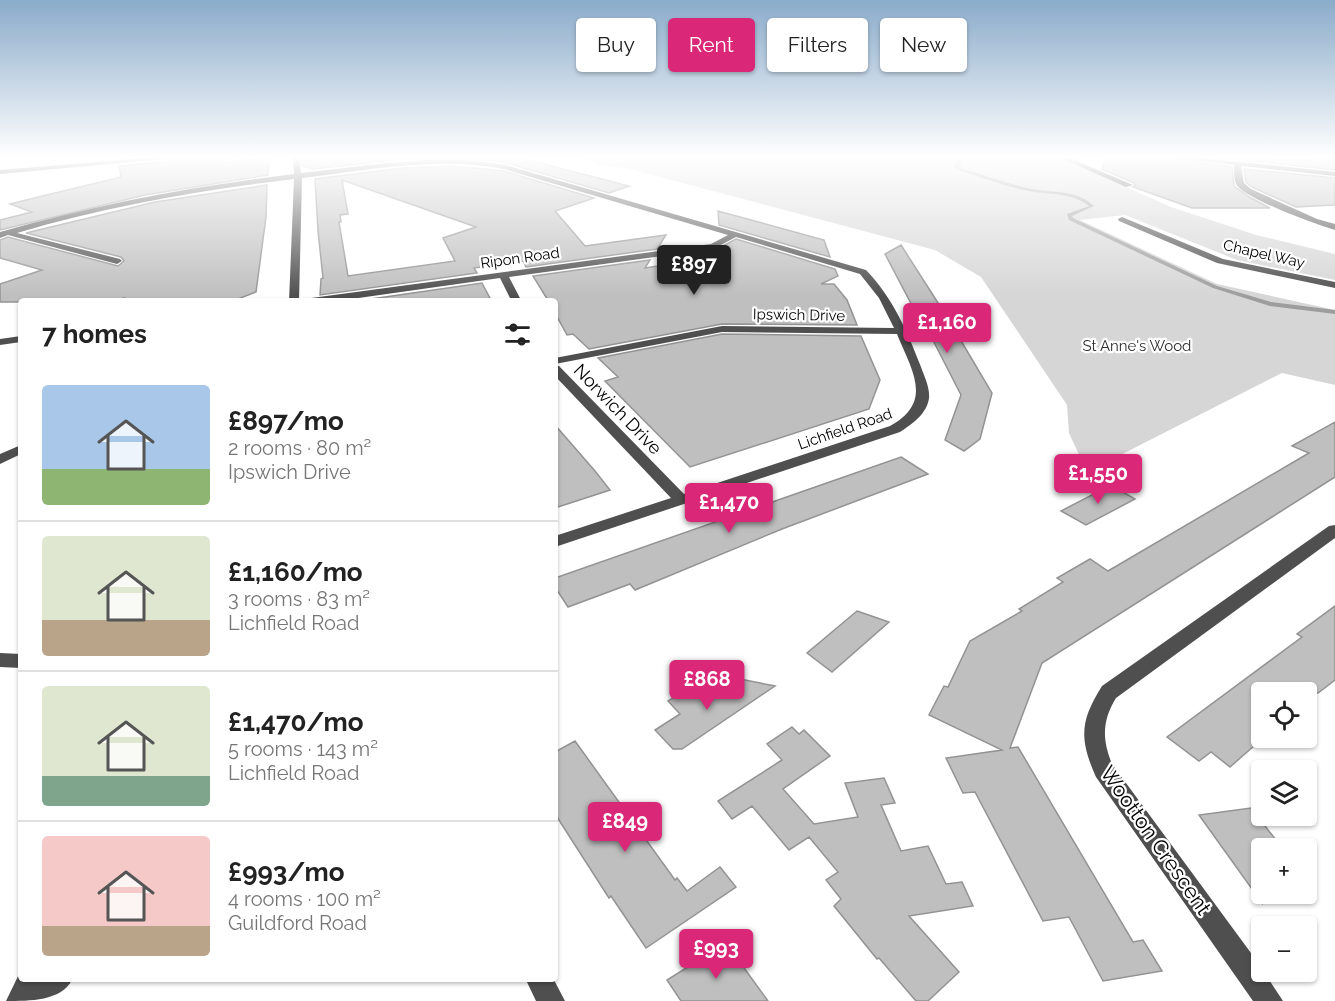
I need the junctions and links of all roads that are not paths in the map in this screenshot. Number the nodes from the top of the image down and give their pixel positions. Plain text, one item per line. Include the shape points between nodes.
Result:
1 (123, 203) edge
2 (297, 203) edge
3 (627, 203) edge
4 (1275, 203) edge
5 (1122, 219) dead end
6 (1335, 227) edge
7 (4, 234) edge
8 (736, 234) junction
9 (117, 261) dead end
10 (503, 275) junction
11 (1335, 285) edge
12 (294, 298) edge
13 (333, 298) edge
14 (515, 298) edge
15 (902, 331) junction
16 (18, 339) edge
17 (0, 342) edge
18 (558, 360) edge
19 (558, 372) edge
20 (18, 451) edge
21 (0, 460) edge
22 (681, 500) junction
23 (1335, 530) edge
24 (558, 541) edge
25 (0, 660) edge
26 (18, 661) edge
27 (29, 982) edge
28 (55, 982) edge
29 (540, 982) edge
30 (22, 1001) edge
31 (551, 1001) edge
32 (1269, 1001) edge

1 - 7 street, Lichfield Road
2 - 12 street
3 - 8 street, Lichfield Road
4 - 6 street
5 - 11 street, Chapel Way via 1220,261
7 - 9 street
8 - 10 street, Ripon Road via 713,246
8 - 15 street, Lichfield Road via 862,272 878,286
10 - 13 street, Ripon Road
10 - 14 street
15 - 18 street, Ipswich Drive via 722,329
15 - 22 street, Lichfield Road via 923,394 919,409 905,423
16 - 17 street
19 - 22 street, Norwich Drive
20 - 21 street
22 - 24 street, Lichfield Road
23 - 32 street, Wootton Crescent via 1109,692 1092,725 1093,745 1104,770
25 - 26 street
27 - 30 street
28 - 30 street
29 - 31 street

